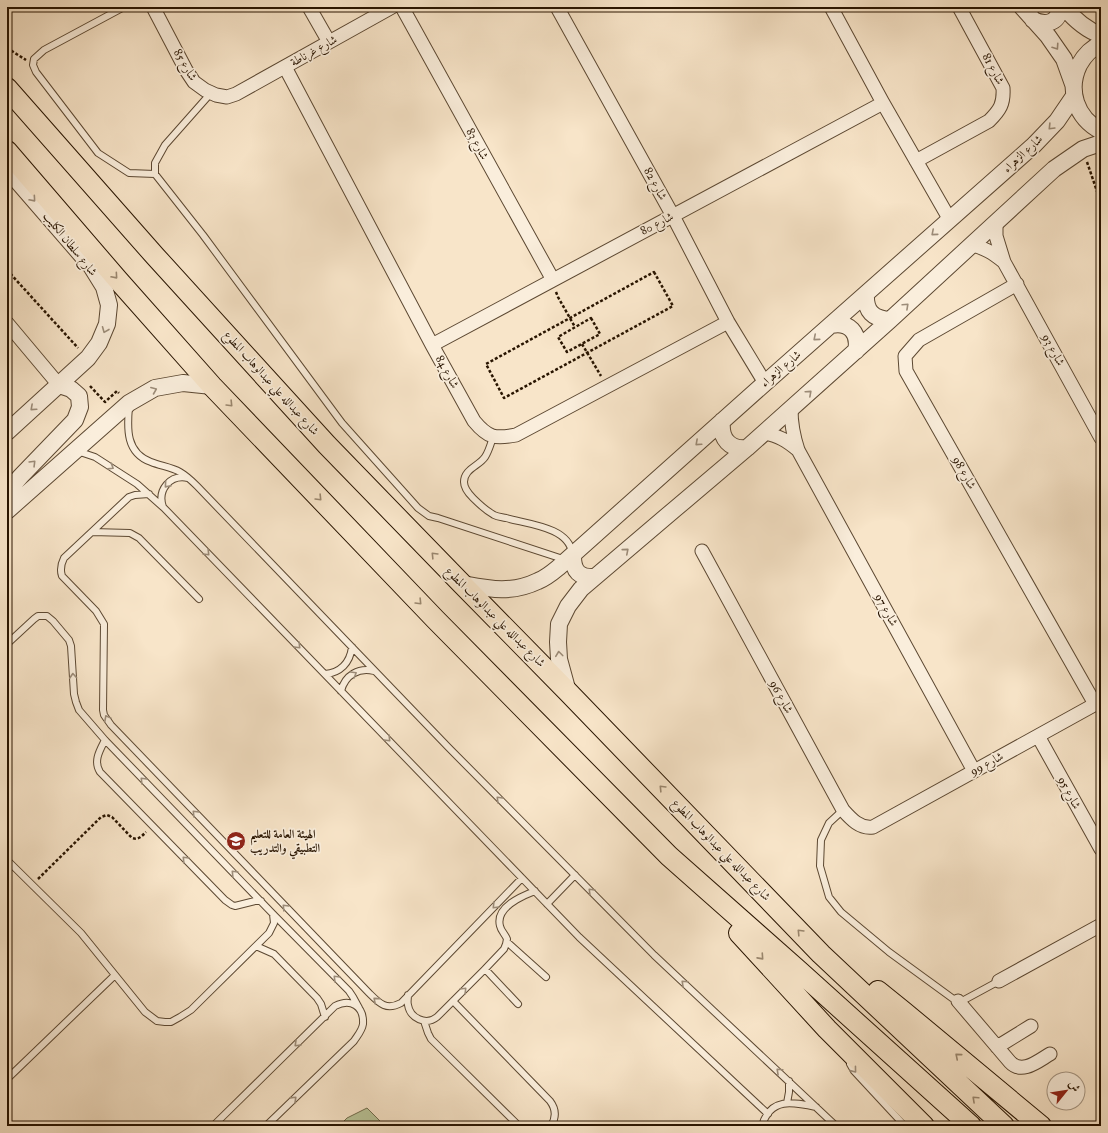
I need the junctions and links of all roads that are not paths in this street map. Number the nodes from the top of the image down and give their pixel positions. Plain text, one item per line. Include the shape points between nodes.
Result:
1 (124, 7) edge
2 (153, 7) edge
3 (309, 7) edge
4 (392, 7) edge
5 (402, 7) edge
6 (557, 7) edge
7 (830, 7) edge
8 (959, 7) edge
9 (1022, 7) edge
10 (1059, 7) edge
11 (1064, 7) edge
12 (1034, 20) junction
13 (1101, 35) edge
14 (329, 42) junction
15 (1101, 44) edge
16 (285, 67) junction
17 (7, 88) edge
18 (1074, 90) junction
19 (211, 93) junction
20 (236, 94) joint
21 (883, 103) junction
22 (1101, 131) edge
23 (1101, 143) edge
24 (7, 151) edge
25 (916, 161) junction
26 (7, 170) edge
27 (155, 174) junction
28 (673, 216) junction
29 (950, 220) junction
30 (996, 223) junction
31 (972, 245) junction
32 (1004, 262) junction
33 (553, 280) junction
34 (1017, 284) junction
35 (866, 294) junction
36 (890, 320) junction
37 (728, 322) junction
38 (7, 323) edge
39 (831, 325) junction
40 (432, 345) junction
41 (856, 351) junction
42 (765, 383) junction
43 (59, 385) junction
44 (212, 386) junction
45 (129, 403) junction
46 (791, 409) junction
47 (722, 421) junction
48 (7, 432) edge
49 (764, 434) junction
50 (493, 437) junction
51 (1101, 438) edge
52 (748, 448) junction
53 (76, 450) junction
54 (798, 450) junction
55 (189, 479) junction
56 (7, 492) edge
57 (149, 494) junction
58 (164, 508) junction
59 (7, 511) edge
60 (92, 532) junction
61 (702, 551) dead end
62 (570, 558) junction
63 (595, 578) junction
64 (462, 584) junction
65 (199, 599) dead end
66 (7, 643) edge
67 (352, 647) junction
68 (374, 671) junction
69 (325, 674) junction
70 (341, 691) junction
71 (568, 692) junction
72 (1098, 703) edge
73 (1038, 736) junction
74 (105, 740) junction
75 (974, 771) junction
76 (843, 810) junction
77 (873, 827) joint
78 (1101, 849) edge
79 (669, 856) junction
80 (7, 860) edge
81 (575, 875) junction
82 (522, 878) junction
83 (535, 891) junction
84 (261, 901) junction
85 (547, 904) junction
86 (273, 914) junction
87 (1101, 925) edge
88 (507, 942) junction
89 (256, 946) junction
90 (821, 954) junction
91 (485, 970) junction
92 (115, 975) junction
93 (546, 977) dead end
94 (998, 981) joint
95 (408, 995) junction
96 (453, 1001) junction
97 (958, 1001) junction
98 (518, 1004) dead end
99 (359, 1008) junction
100 (325, 1017) junction
101 (424, 1021) junction
102 (1031, 1026) dead end
103 (834, 1037) junction
104 (997, 1047) junction
105 (1050, 1054) dead end
106 (7, 1079) edge
107 (789, 1081) junction
108 (787, 1103) junction
109 (817, 1108) junction
110 (768, 1114) junction
111 (213, 1126) edge
112 (266, 1126) edge
113 (519, 1126) edge
114 (551, 1126) edge
115 (762, 1126) edge
116 (836, 1126) edge
117 (905, 1126) edge
118 (924, 1126) edge
119 (971, 1126) edge
120 (1004, 1126) edge
121 (1041, 1126) edge

1 - 27 lane via 44,50 34,58 33,65 98,153 129,173
2 - 19 street, شارع 85 via 194,82
3 - 14 street
4 - 14 street, شارع غرناطة
5 - 33 street, شارع 83
6 - 28 street, شارع 82
7 - 21 street
8 - 25 street, شارع 81 via 1003,88 1002,105 989,121
9 - 12 street
10 - 12 street via 1060,12 1056,19 1049,23 1041,24
11 - 13 street via 1072,17
12 -> 18 street via 1064,58
14 - 16 street, شارع غرناطة
15 - 18 street, شارع الزهراء via 1083,58 1075,73
16 - 20 street, شارع غرناطة
16 - 40 street, شارع 84
64 -> 17 main road, شارع عبدالله علي عبدالوهاب المطوع via 328,445 155,256
18 - 22 street via 1077,107 1084,119
18 -> 29 street, شارع الزهراء via 1057,121
19 - 20 street, شارع 85 via 227,97
19 - 27 lane via 165,145 156,163
21 - 25 street
21 - 28 street, شارع 80
23 - 30 street via 1083,149 1054,170
24 -> 44 main road
25 - 29 street
26 -> 43 street, شارع سلطان الكليب via 91,266 104,287 109,305 107,324 99,343 88,358
27 - 62 lane via 342,423 418,508 429,516
28 - 33 street, شارع 80
28 - 37 street, شارع 82
29 -> 35 street, شارع الزهراء
30 - 31 street
30 - 32 street, شارع 93 via 996,236
31 - 32 street, شارع 93 via 993,253
36 -> 31 street
32 - 34 street, شارع 93
33 - 40 street, شارع 80
34 - 51 street, شارع 93
34 - 72 street, شارع 98 via 918,340 905,356 906,371
35 - 36 street via 871,313 883,320
35 - 39 street, شارع الزهراء
36 - 41 street
37 - 42 street, شارع 82
37 - 50 street via 516,435
38 - 43 street
39 - 41 street via 843,325 854,332
39 -> 42 street, شارع الزهراء
40 - 50 street, شارع 84 via 474,422 482,431
46 -> 41 street
42 - 47 street, شارع الزهراء
43 -> 48 street, شارع سلطان الكليب
56 -> 43 street via 75,420 80,407 79,396 71,389
45 -> 44 street via 155,388 183,383
44 -> 79 main road via 442,626
45 - 53 street
45 - 55 lane via 129,439 137,452 146,460 178,471
46 - 49 street
46 - 54 street, شارع 97 via 791,424
47 - 52 street via 722,434 725,440 735,447
47 -> 62 street, شارع الزهراء
49 - 52 street
49 - 54 street, شارع 97 via 776,435
50 - 62 lane via 485,457 466,475 464,482 470,495 495,516 554,531 571,546
63 -> 52 street
53 -> 57 lane via 95,457
53 - 59 street
54 - 75 street, شارع 97
55 -> 58 lane via 176,478 165,486 162,499
55 - 67 lane
57 - 58 lane
57 - 60 lane via 129,497
58 -> 69 lane
60 - 65 lane via 134,534
95 -> 60 lane via 401,1003 393,1006 382,1005 372,997 110,725 103,710 104,624 61,573 64,558
61 - 76 street, شارع 96
62 - 63 street via 581,575
62 - 64 street, شارع الزهراء via 539,581 521,587 505,590
71 -> 63 street via 559,659 560,624 568,606 581,589
64 - 71 main road, شارع عبدالله علي عبدالوهاب المطوع
74 -> 66 lane via 79,710 74,694 71,646 67,637 53,621 47,616 38,616
67 - 68 lane
67 - 69 lane via 344,666 335,672
70 -> 68 lane via 342,686 355,672
81 -> 68 lane
69 - 70 lane
70 -> 82 lane
90 -> 71 main road, شارع عبدالله علي عبدالوهاب المطوع
72 - 73 street, شارع 99
73 - 75 street, شارع 99
73 - 78 street, شارع 95
84 -> 74 lane
84 -> 74 lane via 237,906 229,903 100,772 97,767 98,754
75 - 77 street, شارع 99
76 - 77 street, شارع 96 via 859,825
76 - 97 lane via 829,823 821,840 820,866 829,897 840,912 889,952
79 -> 103 main road
79 - 119 main road
80 - 92 lane via 81,934
81 - 85 lane
107 -> 81 lane via 654,955
82 - 83 lane
82 -> 95 lane
83 - 85 lane
83 - 88 lane via 511,902 504,909 499,922
84 - 86 lane
85 - 110 lane
86 - 89 lane via 274,923 271,931
99 -> 86 lane via 349,991
87 - 94 street
88 - 91 lane
88 - 93 lane
89 - 92 lane via 191,1010 171,1022 157,1021 145,1012
89 - 100 lane via 279,958 317,998
120 -> 90 main road, شارع عبدالله علي عبدالوهاب المطوع
121 -> 90 main road via 867,983
96 -> 91 lane
91 - 98 lane
92 - 106 lane
94 - 97 lane
95 - 101 lane via 409,1010 415,1017
96 - 101 lane via 434,1020
96 - 114 lane via 550,1101 555,1117
97 - 104 street
99 - 100 lane via 354,1004 341,1003
112 -> 99 lane via 354,1041 363,1025
100 -> 111 lane
101 - 113 lane via 432,1039
102 - 104 street
103 -> 117 lane via 854,1071
103 - 118 main road
104 - 105 street via 1013,1065 1020,1068 1027,1067
107 - 108 lane
107 - 109 lane
108 - 109 lane via 794,1102
108 - 110 lane via 776,1106
109 - 116 lane
110 - 115 lane

